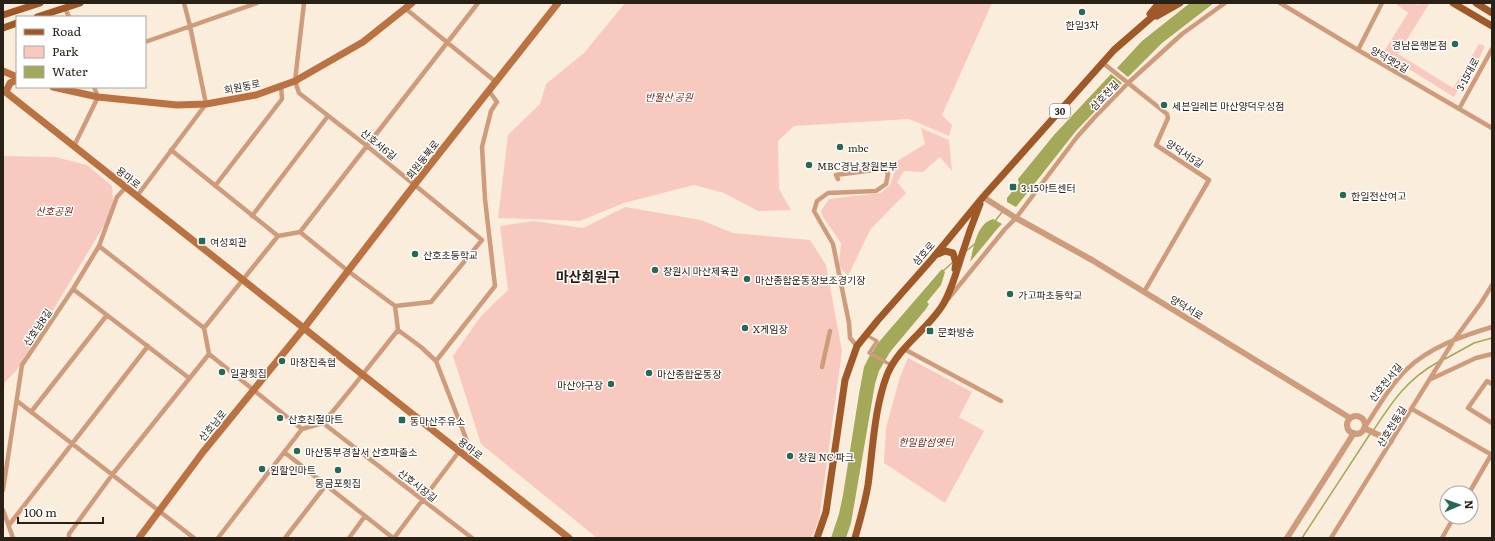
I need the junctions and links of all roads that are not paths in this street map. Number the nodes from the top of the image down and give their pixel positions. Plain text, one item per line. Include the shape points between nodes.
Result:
1 (40, 3) edge
2 (80, 3) edge
3 (184, 3) edge
4 (257, 3) edge
5 (304, 3) edge
6 (478, 3) edge
7 (558, 3) edge
8 (1158, 3) edge
9 (1168, 3) edge
10 (1180, 3) edge
11 (1225, 3) edge
12 (1280, 3) edge
13 (1382, 3) edge
14 (1453, 3) edge
15 (1476, 3) edge
16 (409, 6) edge
17 (65, 8) junction
18 (1492, 13) edge
19 (3, 15) edge
20 (40, 16) edge
21 (69, 16) edge
22 (16, 23) edge
23 (190, 26) junction
24 (1492, 26) edge
25 (3, 28) edge
26 (1138, 28) junction
27 (146, 42) edge
28 (447, 42) junction
29 (1492, 49) edge
30 (1358, 50) junction
31 (1103, 63) junction
32 (3, 71) edge
33 (16, 77) edge
34 (16, 80) edge
35 (295, 81) junction
36 (496, 82) junction
37 (1127, 82) junction
38 (281, 86) junction
39 (58, 88) edge
40 (94, 88) edge
41 (4, 91) edge
42 (489, 91) junction
43 (98, 97) junction
44 (206, 104) junction
45 (1458, 109) junction
46 (328, 116) junction
47 (1492, 128) edge
48 (74, 146) junction
49 (367, 146) junction
50 (171, 150) junction
51 (838, 179) dead end
52 (415, 184) junction
53 (215, 186) junction
54 (126, 187) junction
55 (137, 196) junction
56 (983, 196) junction
57 (252, 216) junction
58 (1014, 217) junction
59 (300, 232) junction
60 (489, 235) junction
61 (278, 236) junction
62 (482, 240) junction
63 (99, 246) junction
64 (932, 259) junction
65 (348, 271) junction
66 (242, 280) junction
67 (953, 283) junction
68 (1492, 284) edge
69 (74, 289) junction
70 (1144, 292) junction
71 (395, 306) junction
72 (941, 308) junction
73 (107, 315) junction
74 (1492, 327) edge
75 (204, 328) junction
76 (304, 328) junction
77 (398, 330) junction
78 (830, 331) dead end
79 (866, 334) junction
80 (1454, 340) junction
81 (148, 346) junction
82 (857, 346) junction
83 (904, 349) junction
84 (209, 354) junction
85 (1492, 354) edge
86 (436, 361) junction
87 (889, 364) junction
88 (822, 368) dead end
89 (362, 374) junction
90 (190, 378) junction
91 (1430, 379) junction
92 (1492, 384) edge
93 (255, 390) junction
94 (17, 401) junction
95 (1001, 401) dead end
96 (1412, 409) junction
97 (31, 412) junction
98 (1350, 418) junction
99 (323, 423) junction
100 (1492, 423) edge
101 (1365, 428) junction
102 (302, 429) junction
103 (1354, 433) junction
104 (1390, 441) junction
105 (72, 444) junction
106 (284, 452) junction
107 (460, 452) junction
108 (1492, 455) edge
109 (112, 475) junction
110 (326, 485) junction
111 (1473, 485) edge
112 (3, 490) edge
113 (423, 500) junction
114 (3, 510) edge
115 (159, 511) junction
116 (365, 516) junction
117 (9, 525) junction
118 (1449, 525) edge
119 (1332, 537) edge
120 (13, 538) edge
121 (69, 538) edge
122 (140, 538) edge
123 (194, 538) edge
124 (218, 538) edge
125 (285, 538) edge
126 (349, 538) edge
127 (393, 538) edge
128 (472, 538) edge
129 (568, 538) edge
130 (817, 538) edge
131 (856, 538) edge
132 (1287, 538) edge
133 (1338, 538) edge
134 (1442, 538) edge

1 - 19 main road
2 - 17 main road
3 - 23 street
4 - 23 street
5 - 35 street
6 - 28 street
7 - 36 main road, 회원동북로
8 - 26 main road, 삼호로
9 - 26 main road, 삼호로
10 - 26 main road, 삼호로
11 - 37 street, 삼호천길 via 1182,34
12 - 30 street, 양덕옛2길
13 - 30 street
14 - 24 main road
15 - 18 main road
16 - 28 street
16 - 35 main road, 회원동로 via 363,42
17 - 20 main road
17 - 21 street
22 - 25 main road
23 - 27 street
23 - 44 street
26 - 31 main road, 삼호로 / 30
28 - 36 street
28 - 49 street
29 - 45 street, 3·15대로
30 - 45 street, 양덕옛2길
31 - 37 street
31 - 56 main road, 삼호로 / 30
32 - 33 main road
34 - 41 main road via 10,83
35 - 38 main road, 회원동로
35 - 46 street, 산호서6길 via 299,93
36 - 42 main road, 회원동북로
37 - 58 street, 삼호천길 via 1077,138
37 - 70 street, 양덕서5길 via 1167,114 1168,118 1156,145 1209,180
38 - 44 main road, 회원동로 via 256,95
38 - 53 street via 282,99
39 - 43 main road, 회원동로
40 - 43 street
41 - 48 main road, 용마로
42 - 52 main road, 회원동북로
42 - 60 street via 497,102 491,111 482,147
43 - 44 main road, 회원동로 via 177,106
43 - 48 street
44 - 50 street
45 - 47 street, 양덕옛2길
46 - 49 street, 산호서6길
46 - 57 street
48 - 54 main road, 용마로
49 - 52 street, 산호서6길
49 - 59 street
50 - 53 street
50 - 55 street
51 - 82 street via 836,175 884,168 888,174 886,184 876,191 828,193 818,201 814,211 833,244 850,338
52 - 62 street, 산호서6길
52 - 65 main road, 회원동북로
53 - 57 street
54 - 55 main road, 용마로
54 - 63 street, 산호남8길 via 117,197
55 - 66 main road, 용마로
56 - 58 street, 양덕서로
56 - 64 main road, 삼호로
56 - 67 main road
57 - 61 street
58 - 70 street, 양덕서로
58 - 72 street, 삼호천길
59 - 61 street
59 - 65 street
60 - 62 street
60 - 86 street via 494,286
61 - 66 street
62 - 71 street via 431,302
63 - 69 street, 산호남8길
63 - 75 street
64 - 67 main road via 940,252 953,253 956,263
64 - 79 main road, 삼호로
65 - 71 street
65 - 76 main road, 회원동북로
66 - 75 street
66 - 76 main road, 용마로
67 - 72 main road
68 - 80 street, 산호천동길
69 - 73 street
69 - 94 street, 산호남8길 via 22,365
70 - 98 street, 양덕서로
71 - 77 street
72 - 83 main road
73 - 81 street
73 - 97 street
74 - 80 street, 산호천서길
75 - 84 street
76 - 89 main road, 용마로
76 - 93 main road, 산호남로
77 - 86 street
77 - 89 street
78 - 88 street
79 - 82 main road, 삼호로
79 - 87 street via 877,341 869,353
80 - 91 street, 산호천동길
80 - 101 street, 산호천서길 via 1428,353 1407,369 1389,390
81 - 90 street
81 - 105 street
82 - 130 main road, 삼호로 via 845,380 826,512
83 - 87 main road
83 - 95 street
84 - 90 street
84 - 93 street
85 - 91 street via 1476,358
86 - 107 street via 468,441
87 - 131 main road
89 - 99 street
89 - 107 main road, 용마로
90 - 109 street
91 - 96 street, 산호천동길
92 - 100 street via 1487,381 1468,408
93 - 102 street
93 - 115 main road, 산호남로 via 202,452
94 - 97 street
94 - 112 street, 산호남8길
96 - 104 street, 산호천동길
96 - 108 street
97 - 105 street
98 - 101 street via 1360,417
98 - 103 street via 1348,428
99 - 102 street
99 - 113 street, 산호시장길
101 - 103 street via 1360,433
101 - 104 street
102 - 106 street
103 - 132 street
104 - 119 street, 산호천동길
105 - 109 street
105 - 117 street
106 - 110 street
106 - 124 street
107 - 113 street
107 - 129 main road, 용마로
108 - 111 street
109 - 115 street
109 - 121 street via 69,534
110 - 116 street
110 - 125 street
113 - 127 street
113 - 128 street, 산호시장길
114 - 117 street
115 - 122 main road, 산호남로
115 - 123 street
116 - 126 street
116 - 127 street
117 - 120 street
118 - 134 street
119 - 133 street

